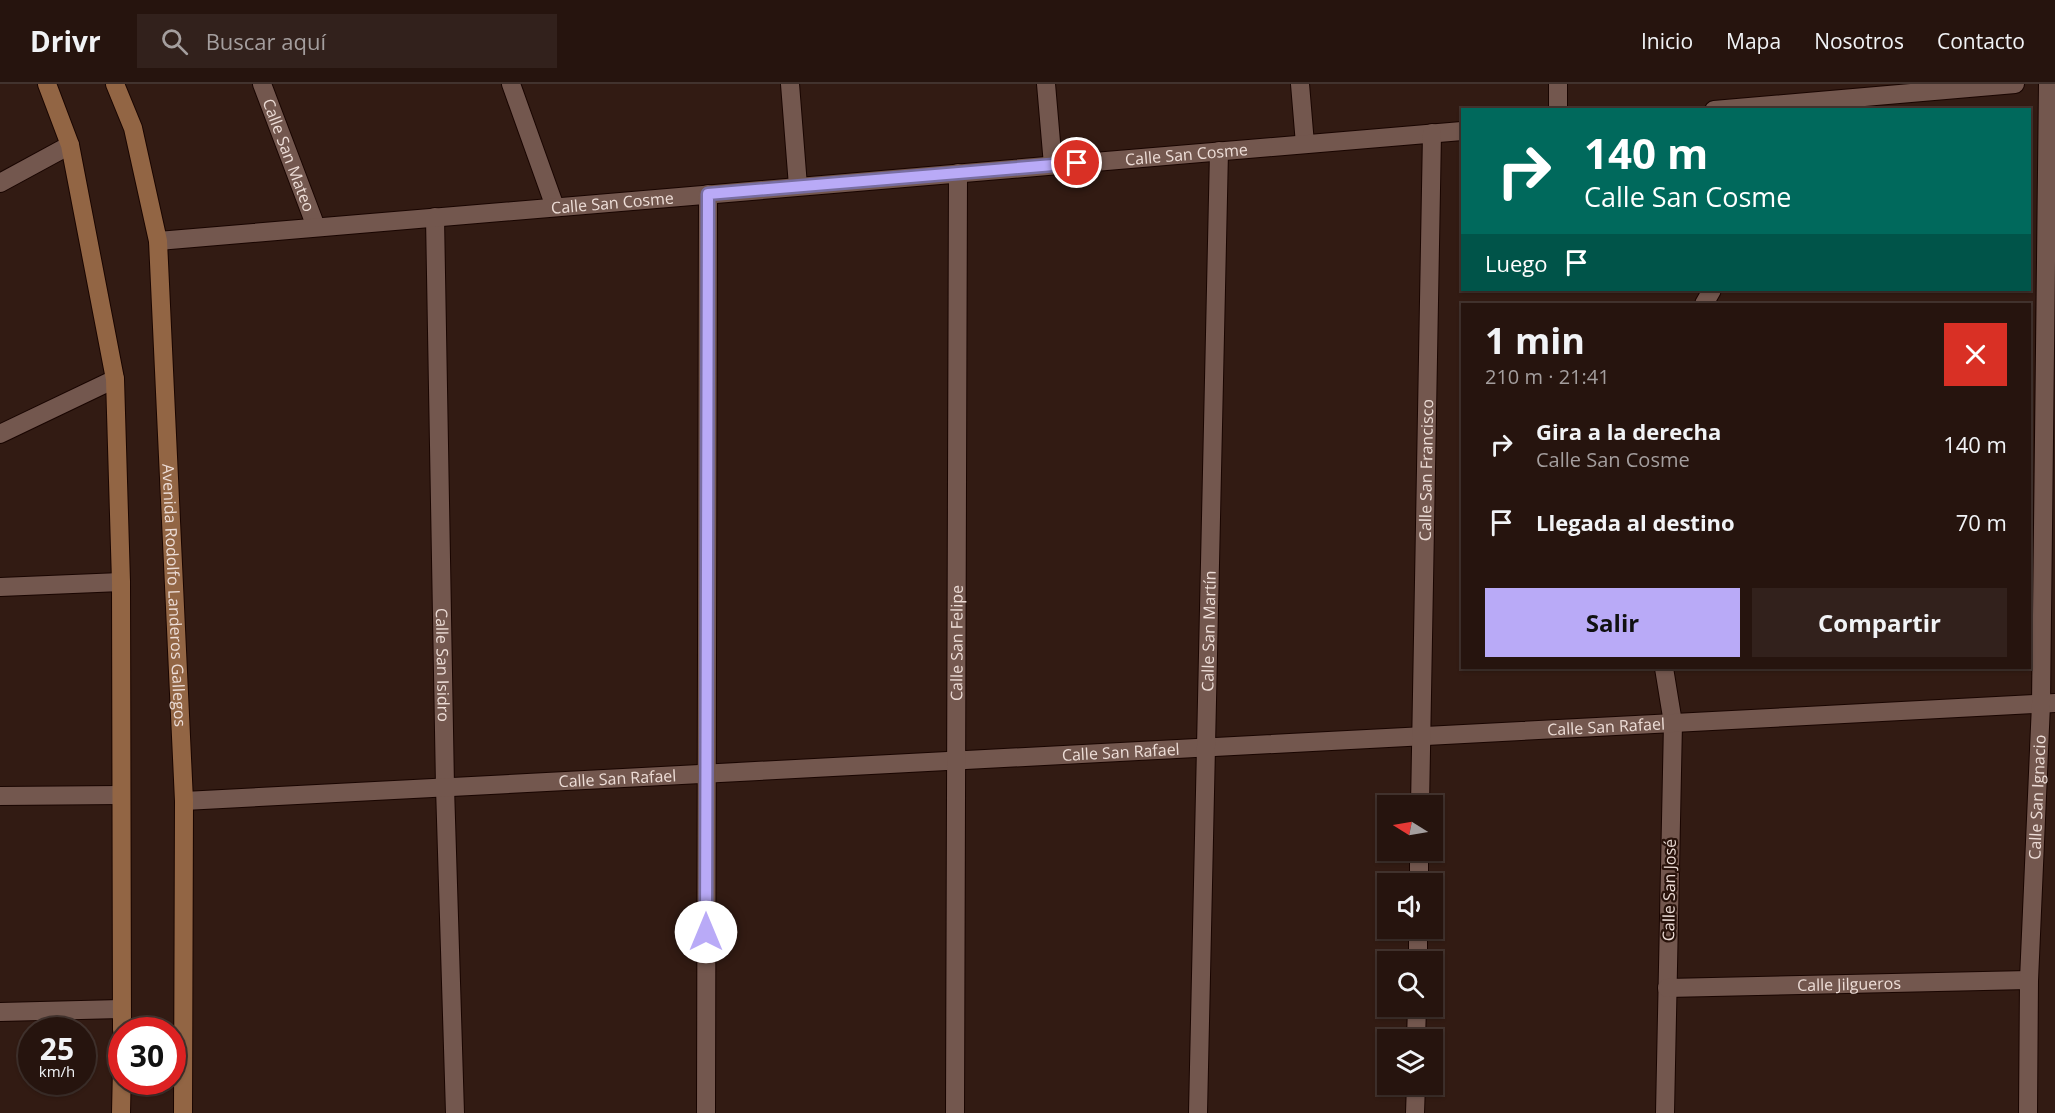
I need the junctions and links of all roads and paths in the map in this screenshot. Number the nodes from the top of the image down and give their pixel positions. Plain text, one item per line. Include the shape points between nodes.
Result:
1 (47, 84) edge
2 (115, 84) edge
3 (262, 84) edge
4 (511, 84) edge
5 (790, 84) edge
6 (1046, 84) edge
7 (1300, 84) edge
8 (1558, 84) edge
9 (2014, 84) edge
10 (2048, 84) edge
11 (1835, 98) edge
12 (1558, 108) edge
13 (1734, 108) edge
14 (1461, 131) edge
15 (1432, 133) junction
16 (1305, 144) junction
17 (70, 145) junction
18 (1219, 151) junction
19 (1053, 165) junction
20 (958, 173) junction
21 (0, 183) edge
22 (798, 186) junction
23 (708, 194) junction
24 (555, 207) junction
25 (435, 217) junction
26 (316, 227) junction
27 (158, 241) junction
28 (115, 379) junction
29 (0, 434) edge
30 (121, 582) junction
31 (0, 587) edge
32 (1664, 669) edge
33 (2048, 704) edge
34 (1673, 723) junction
35 (1421, 736) junction
36 (1205, 747) junction
37 (955, 760) junction
38 (706, 773) junction
39 (445, 787) junction
40 (121, 795) junction
41 (1420, 795) edge
42 (0, 796) edge
43 (184, 801) junction
44 (2029, 980) junction
45 (1667, 988) junction
46 (122, 1009) junction
47 (0, 1012) edge
48 (122, 1017) edge
49 (121, 1095) edge
50 (1416, 1095) edge
51 (121, 1113) edge
52 (183, 1113) edge
53 (455, 1113) edge
54 (706, 1113) edge
55 (955, 1113) edge
56 (1198, 1113) edge
57 (1415, 1113) edge
58 (1665, 1113) edge
59 (2028, 1113) edge

1 - 17 main road
2 - 27 main road, Avenida Rodolfo Landeros Gallegos via 133,128
3 - 26 street, Calle San Mateo
4 - 24 street
5 - 22 street
6 - 19 street
7 - 16 street
8 - 12 street
9 - 11 street
10 - 33 street, Calle San Ignacio
11 - 13 street
14 - 15 street, Calle San Cosme
15 - 16 street, Calle San Cosme
15 - 35 street, Calle San Francisco
16 - 18 street, Calle San Cosme
17 - 21 street
17 - 28 main road
18 - 19 street, Calle San Cosme
18 - 36 street, Calle San Martín
19 - 20 street, Calle San Cosme
20 - 22 street, Calle San Cosme
20 - 37 street, Calle San Felipe
22 - 23 street, Calle San Cosme
23 - 24 street, Calle San Cosme
23 - 38 street
24 - 25 street, Calle San Cosme
25 - 26 street, Calle San Cosme
25 - 39 street, Calle San Isidro
26 - 27 street, Calle San Cosme
27 - 43 main road, Avenida Rodolfo Landeros Gallegos
28 - 29 street
28 - 30 main road
30 - 31 street
30 - 40 main road
32 - 34 street, Calle San José
33 - 34 street, Calle San Rafael
33 - 44 street, Calle San Ignacio
34 - 35 street, Calle San Rafael
34 - 45 street, Calle San José
35 - 36 street, Calle San Rafael
35 - 41 street, Calle San Francisco
36 - 37 street, Calle San Rafael
36 - 56 street, Calle San Martín
37 - 38 street, Calle San Rafael
37 - 55 street, Calle San Felipe
38 - 39 street, Calle San Rafael
38 - 54 street
39 - 43 street, Calle San Rafael
39 - 53 street, Calle San Isidro
40 - 42 street
40 - 46 main road
43 - 52 main road, Avenida Rodolfo Landeros Gallegos
44 - 45 street, Calle Jilgueros
44 - 59 street, Calle San Ignacio
45 - 58 street, Calle San José
46 - 47 street
46 - 48 main road
49 - 51 main road
50 - 57 street

